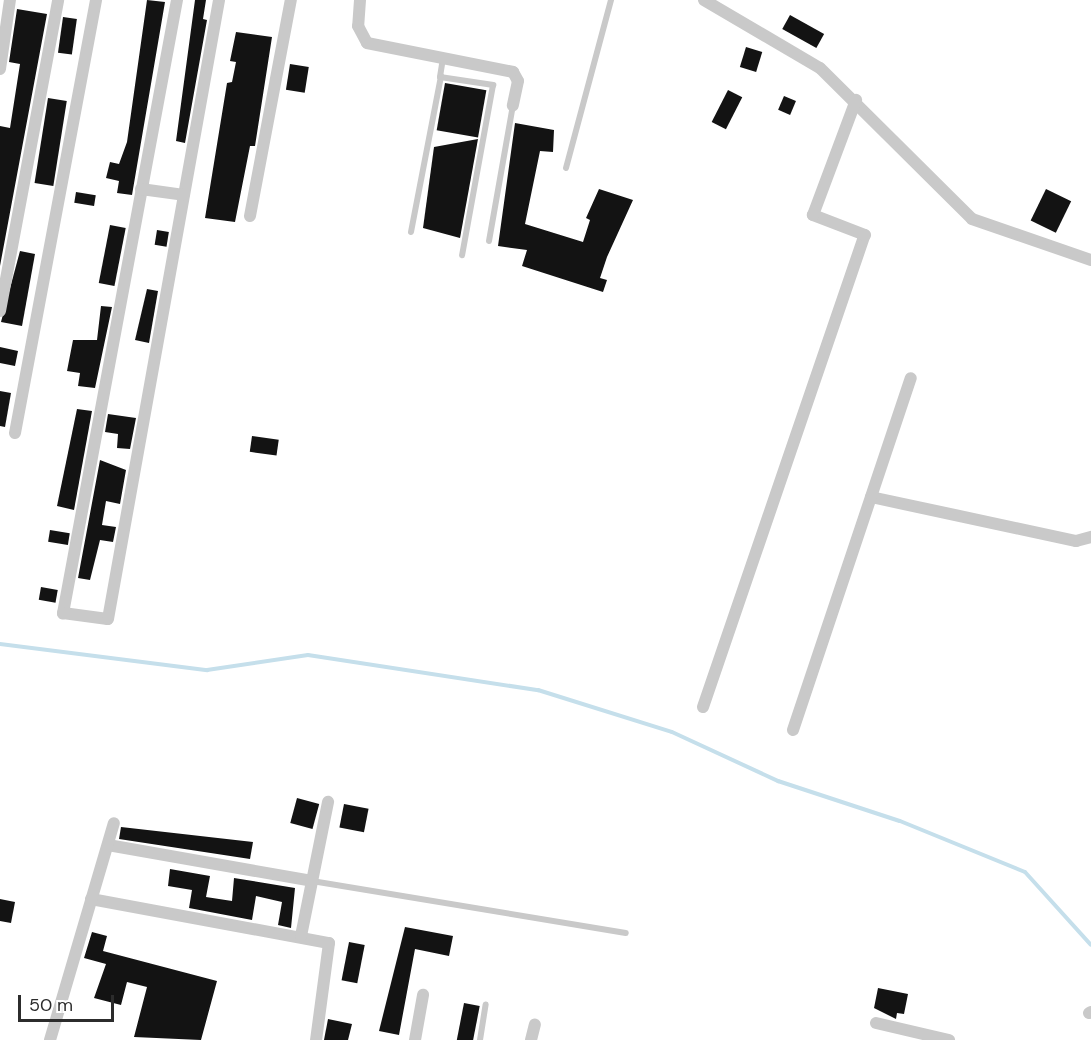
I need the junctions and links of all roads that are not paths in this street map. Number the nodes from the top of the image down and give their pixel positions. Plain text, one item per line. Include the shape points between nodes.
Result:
1 (10, 0) edge
2 (58, 0) edge
3 (96, 0) edge
4 (177, 0) edge
5 (219, 0) edge
6 (291, 0) edge
7 (360, 0) edge
8 (611, 0) edge
9 (704, 0) edge
10 (443, 58) junction
11 (0, 69) edge
12 (441, 76) junction
13 (856, 100) junction
14 (513, 105) joint
15 (566, 168) dead end
16 (141, 189) junction
17 (184, 195) junction
18 (250, 216) dead end
19 (411, 232) dead end
20 (489, 241) dead end
21 (462, 255) dead end
22 (1089, 256) edge
23 (0, 311) edge
24 (911, 378) dead end
25 (15, 432) dead end
26 (871, 497) junction
27 (1091, 537) edge
28 (703, 707) dead end
29 (793, 730) dead end
30 (327, 802) dead end
31 (114, 823) dead end
32 (108, 845) junction
33 (312, 881) junction
34 (91, 899) junction
35 (626, 933) dead end
36 (301, 936) junction
37 (423, 994) dead end
38 (486, 1004) dead end
39 (876, 1023) dead end
40 (535, 1024) dead end
41 (50, 1040) edge
42 (316, 1040) edge
43 (415, 1040) edge
44 (480, 1040) edge
45 (531, 1040) edge
46 (949, 1040) edge

1 - 11 street
2 - 23 street
3 - 25 street
4 - 16 street
5 - 17 street
6 - 18 street
7 - 10 street via 358,26 367,43
8 - 15 lane
9 - 13 street via 782,41
10 - 12 lane
10 - 14 street via 513,72 518,81
12 - 19 lane
12 - 21 lane via 493,86
13 - 22 street via 972,219
13 - 28 street via 813,215 864,235
14 - 20 lane
16 - 17 street
16 - 17 street via 63,613 108,619
24 - 26 street
26 - 27 street via 1076,541
26 - 29 street
30 - 33 street
31 - 32 street
32 - 33 street
32 - 34 street
33 - 35 lane
33 - 36 street
34 - 36 street
34 - 41 street
36 - 42 street via 323,940 330,950
37 - 43 street
38 - 44 lane
39 - 46 street
40 - 45 street

